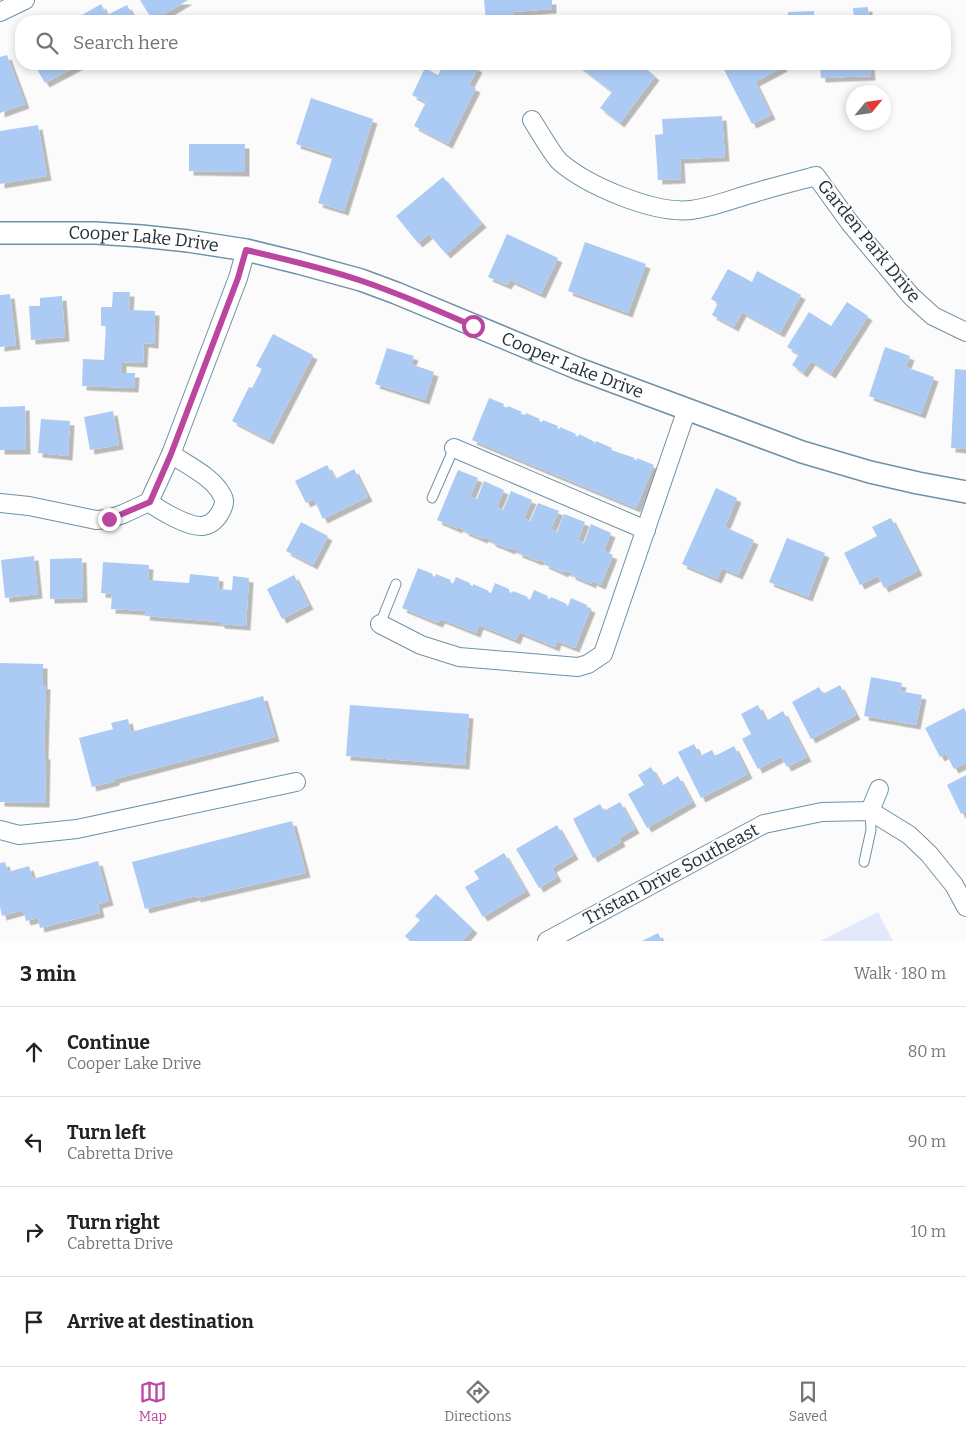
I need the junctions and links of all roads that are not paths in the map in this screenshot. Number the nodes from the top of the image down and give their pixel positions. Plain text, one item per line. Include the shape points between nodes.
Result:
1 (25, 0) edge
2 (0, 12) edge
3 (532, 120) dead end
4 (0, 233) edge
5 (246, 250) junction
6 (966, 332) edge
7 (687, 410) junction
8 (454, 448) joint
9 (171, 454) junction
10 (966, 492) edge
11 (432, 498) dead end
12 (150, 502) junction
13 (0, 503) edge
14 (646, 530) junction
15 (396, 584) dead end
16 (380, 624) joint
17 (296, 782) dead end
18 (879, 790) dead end
19 (870, 811) junction
20 (0, 830) edge
21 (864, 862) dead end
22 (966, 907) edge
23 (547, 941) edge

1 - 2 street
3 - 6 street, Garden Park Drive via 559,161 584,180 632,201 662,208 689,210 816,176 850,223 911,296 933,316
4 - 5 street, Cooper Lake Drive via 113,234
5 - 7 street, Cooper Lake Drive via 361,280
5 - 9 street
7 - 10 street, Cooper Lake Drive via 811,455 870,472
7 - 14 street
8 - 11 lane
8 - 14 street
9 - 12 street
9 - 12 street via 207,477 222,495 223,508 212,523 201,526 189,524
12 - 13 street via 109,519 96,520
14 - 16 street via 603,654 588,664 578,667 459,657 421,645
15 - 16 lane
17 - 20 street via 77,829 19,835
18 - 19 street
19 - 21 lane via 871,830
19 - 22 street via 909,835 929,854 954,885
19 - 23 street, Tristan Drive Southeast via 822,812 764,824

